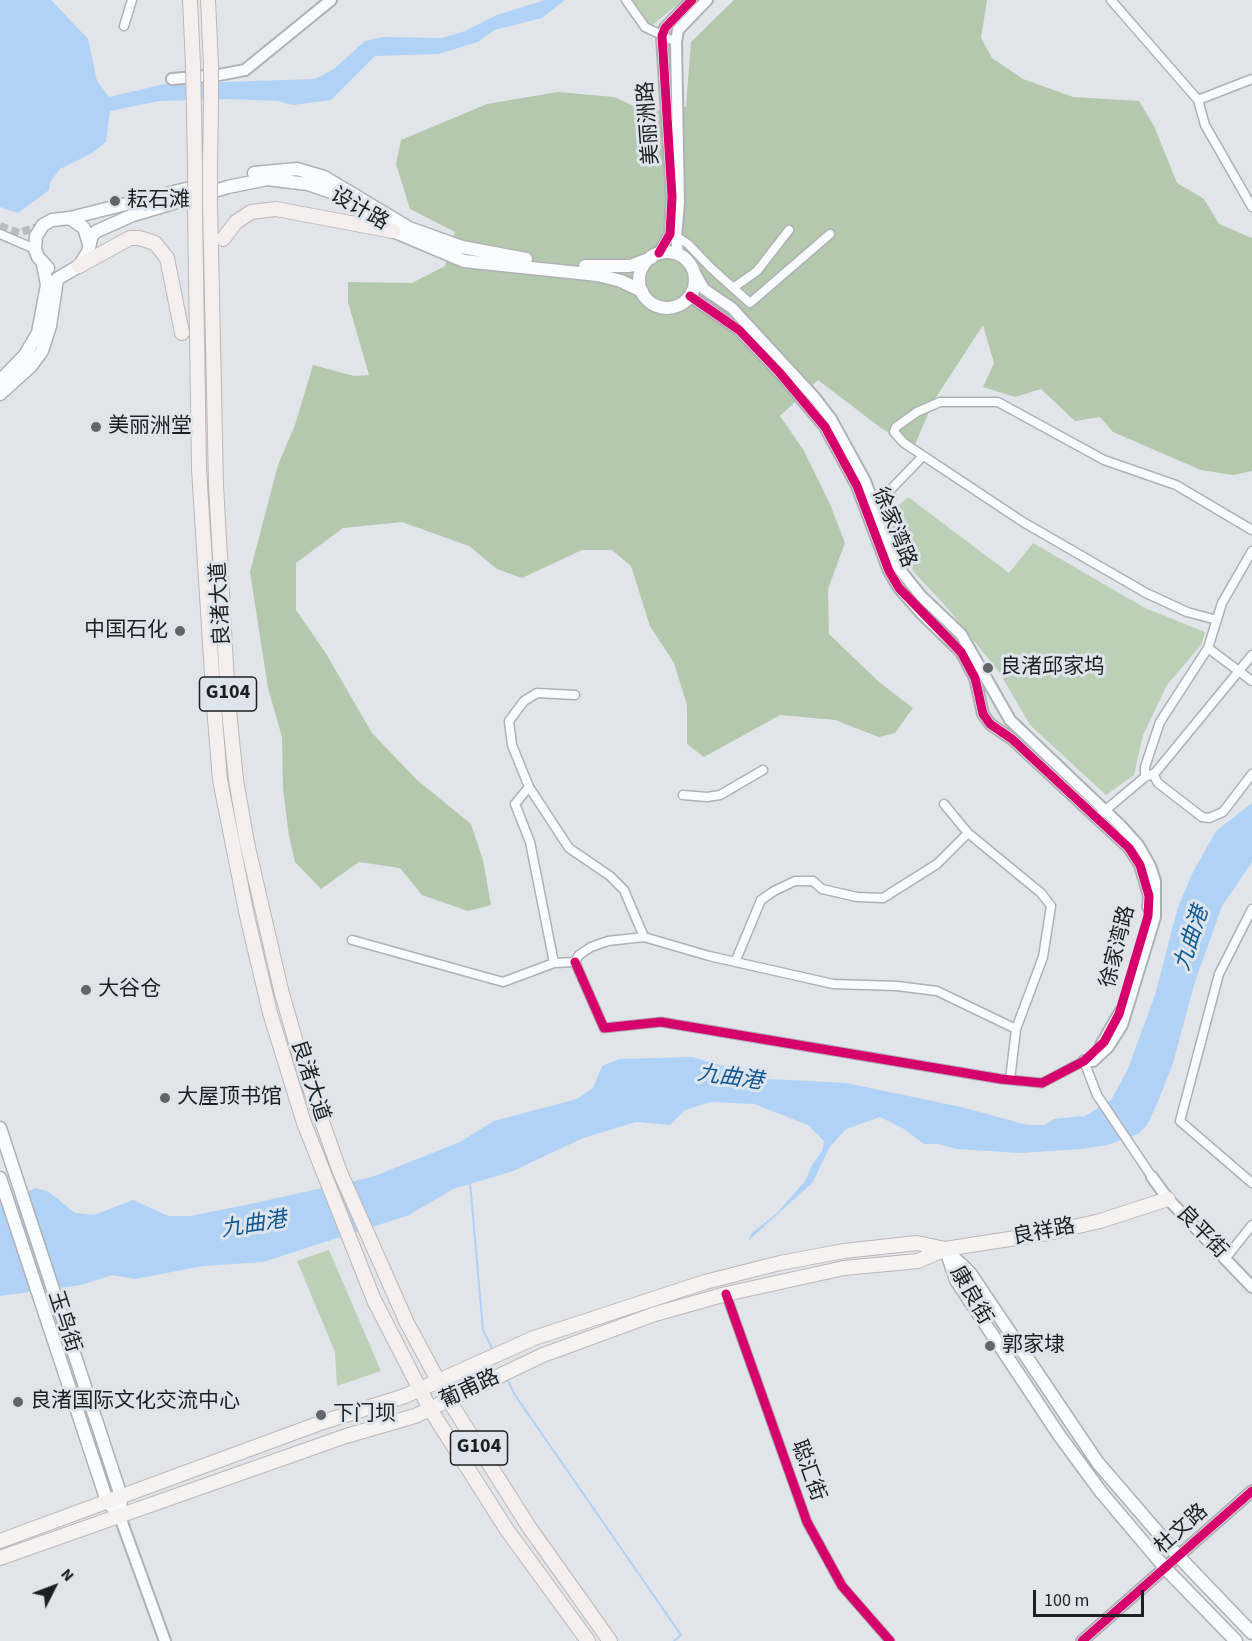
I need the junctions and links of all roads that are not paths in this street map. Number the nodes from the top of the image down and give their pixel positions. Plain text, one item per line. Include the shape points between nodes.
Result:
1 (132, 0) edge
2 (190, 0) edge
3 (208, 0) edge
4 (331, 0) edge
5 (627, 0) edge
6 (692, 0) edge
7 (707, 0) edge
8 (1111, 0) edge
9 (124, 26) dead end
10 (662, 36) junction
11 (676, 42) junction
12 (172, 79) dead end
13 (1252, 79) edge
14 (1198, 100) junction
15 (1252, 207) edge
16 (70, 218) junction
17 (789, 230) dead end
18 (393, 231) junction
19 (0, 234) edge
20 (830, 234) dead end
21 (676, 236) junction
22 (223, 239) dead end
23 (89, 244) junction
24 (35, 249) junction
25 (678, 254) junction
26 (655, 255) junction
27 (43, 264) junction
28 (79, 266) junction
29 (63, 273) junction
30 (694, 273) junction
31 (733, 288) junction
32 (642, 291) junction
33 (690, 296) junction
34 (182, 333) dead end
35 (0, 381) edge
36 (0, 394) edge
37 (923, 456) junction
38 (871, 510) junction
39 (1252, 530) edge
40 (1252, 550) edge
41 (1217, 620) junction
42 (1208, 648) junction
43 (1252, 655) edge
44 (1239, 672) junction
45 (1252, 681) edge
46 (575, 695) dead end
47 (763, 770) dead end
48 (1252, 774) edge
49 (1149, 775) junction
50 (529, 787) junction
51 (683, 795) dead end
52 (944, 804) dead end
53 (1101, 814) junction
54 (968, 833) junction
55 (1252, 909) edge
56 (644, 937) junction
57 (352, 940) dead end
58 (736, 960) junction
59 (575, 962) junction
60 (554, 963) junction
61 (1016, 1029) junction
62 (1084, 1061) junction
63 (1010, 1080) junction
64 (0, 1128) edge
65 (2, 1145) edge
66 (1152, 1177) joint
67 (1, 1181) edge
68 (1252, 1183) edge
69 (1168, 1198) junction
70 (1252, 1225) edge
71 (917, 1243) joint
72 (945, 1249) junction
73 (1225, 1259) junction
74 (1252, 1287) edge
75 (726, 1294) junction
76 (437, 1380) junction
77 (419, 1389) junction
78 (448, 1400) junction
79 (430, 1408) junction
80 (1252, 1491) edge
81 (121, 1496) junction
82 (107, 1501) junction
83 (120, 1517) junction
84 (0, 1541) edge
85 (1179, 1557) junction
86 (0, 1558) edge
87 (1166, 1569) junction
88 (1252, 1633) edge
89 (165, 1641) edge
90 (588, 1641) edge
91 (610, 1641) edge
92 (890, 1641) edge
93 (1082, 1641) edge
94 (1236, 1641) edge

1 - 9 street
2 - 77 highway, 良渚大道 / G104, bridge via 199,480 220,780 270,1013 353,1250
3 - 76 highway, 良渚大道 / G104, bridge via 216,485 236,780 256,888 305,1074 369,1241
4 - 12 street via 245,70
5 - 10 street via 645,27
6 - 10 street
7 - 11 street via 678,30
8 - 14 street
10 - 11 street
10 - 26 street, 美丽洲路 via 672,197 670,234
11 - 21 street, 美丽洲路 via 680,203
13 - 14 street
14 - 15 street via 1205,125
16 - 23 main road via 84,228
16 - 24 main road via 52,219 43,225 36,236
16 - 26 main road, 设计路 via 263,171 297,169 324,177 409,228 462,247 574,266 630,266
17 - 31 street via 757,271
18 - 22 highway via 276,209 252,212 236,222
18 - 23 main road, 设计路 via 333,193 308,184 267,179 133,215 104,226 92,235
18 - 32 main road, 设计路 via 464,261 598,275
19 - 24 street
20 - 31 street via 750,303
21 - 25 street, 美丽洲路
21 - 31 street
23 - 28 main road, 设计路
24 - 27 main road
25 - 26 main road
25 - 30 main road
26 - 32 main road via 640,273
27 - 29 main road
27 - 35 main road via 47,285 39,333 25,355
28 - 29 main road
28 - 34 highway via 130,238 155,243 167,258
29 - 36 main road via 55,284 50,326 42,351
30 - 33 main road
30 - 38 street, 徐家湾路 via 704,289 732,308 815,398 850,450
32 - 33 main road via 660,307 677,306
33 - 38 street, 徐家湾路 via 739,330 804,402 825,427
37 - 38 street
37 - 39 street via 894,432 905,418 940,402 998,402 1104,460 1176,485
37 - 41 street via 1023,522 1146,593 1187,612
38 - 53 street, 徐家湾路 via 897,566 921,596 961,634 1006,714
38 - 53 street, 徐家湾路 via 889,571 899,588 961,652 975,678 983,714 990,724
40 - 41 street via 1222,603
41 - 42 street
42 - 44 street
42 - 49 street via 1160,722 1145,767
43 - 44 street
44 - 45 street
44 - 49 street
46 - 50 street via 537,693 524,701 509,721 512,745
47 - 51 street via 720,795
48 - 49 street via 1223,812 1209,818 1202,817
49 - 53 street
50 - 56 street via 569,848 624,890
50 - 60 street via 515,804 530,842
52 - 54 street
53 - 62 street, 徐家湾路 via 1140,865 1149,896 1148,916 1119,1014 1104,1042
54 - 58 street via 937,864 883,898 822,889 813,881 795,881 774,891 761,900
54 - 61 street via 1041,893 1051,906 1043,957
55 - 68 street via 1219,974 1180,1121
56 - 58 street
56 - 59 street via 591,947
57 - 60 street via 503,982
58 - 61 street via 833,984 937,991
59 - 60 street
59 - 63 street, 徐家湾路 via 604,1028 661,1022
61 - 63 street
62 - 63 street, 徐家湾路 via 1042,1083
62 - 66 street via 1097,1095
64 - 65 main road, 玉鸟街
65 - 81 main road, 玉鸟街
66 - 69 street, 良平街
67 - 82 main road, 玉鸟街
69 - 72 main road, 良祥路 via 1100,1221
69 - 73 street, 良平街
70 - 73 street
71 - 72 main road, 良祥路
71 - 76 main road, 葡甫路 via 844,1251 705,1282 534,1338
72 - 75 main road, 葡甫路 via 918,1261 844,1268
72 - 85 main road, 康良街 via 970,1273 1098,1463
72 - 87 main road, 康良街 via 956,1280 1059,1435
73 - 74 street, 良平街
75 - 78 main road, 葡甫路 via 655,1314 543,1356
75 - 92 street, 聪汇街 via 807,1522 842,1586
76 - 77 main road, 葡甫路
76 - 78 highway, G104
77 - 79 highway, G104
77 - 81 main road, 葡甫路
78 - 79 main road, 葡甫路
78 - 91 highway, G104 via 547,1554
79 - 83 main road, 葡甫路
79 - 90 highway, G104 via 507,1530
80 - 85 street, 杜文路
81 - 82 main road, 葡甫路
81 - 83 main road, 玉鸟街
82 - 83 main road, 玉鸟街
82 - 84 main road, 葡甫路
83 - 86 main road, 葡甫路
83 - 89 street, 玉鸟街
85 - 87 street, 杜文路
85 - 88 main road, 康良街
87 - 93 street, 杜文路
87 - 94 main road, 康良街

